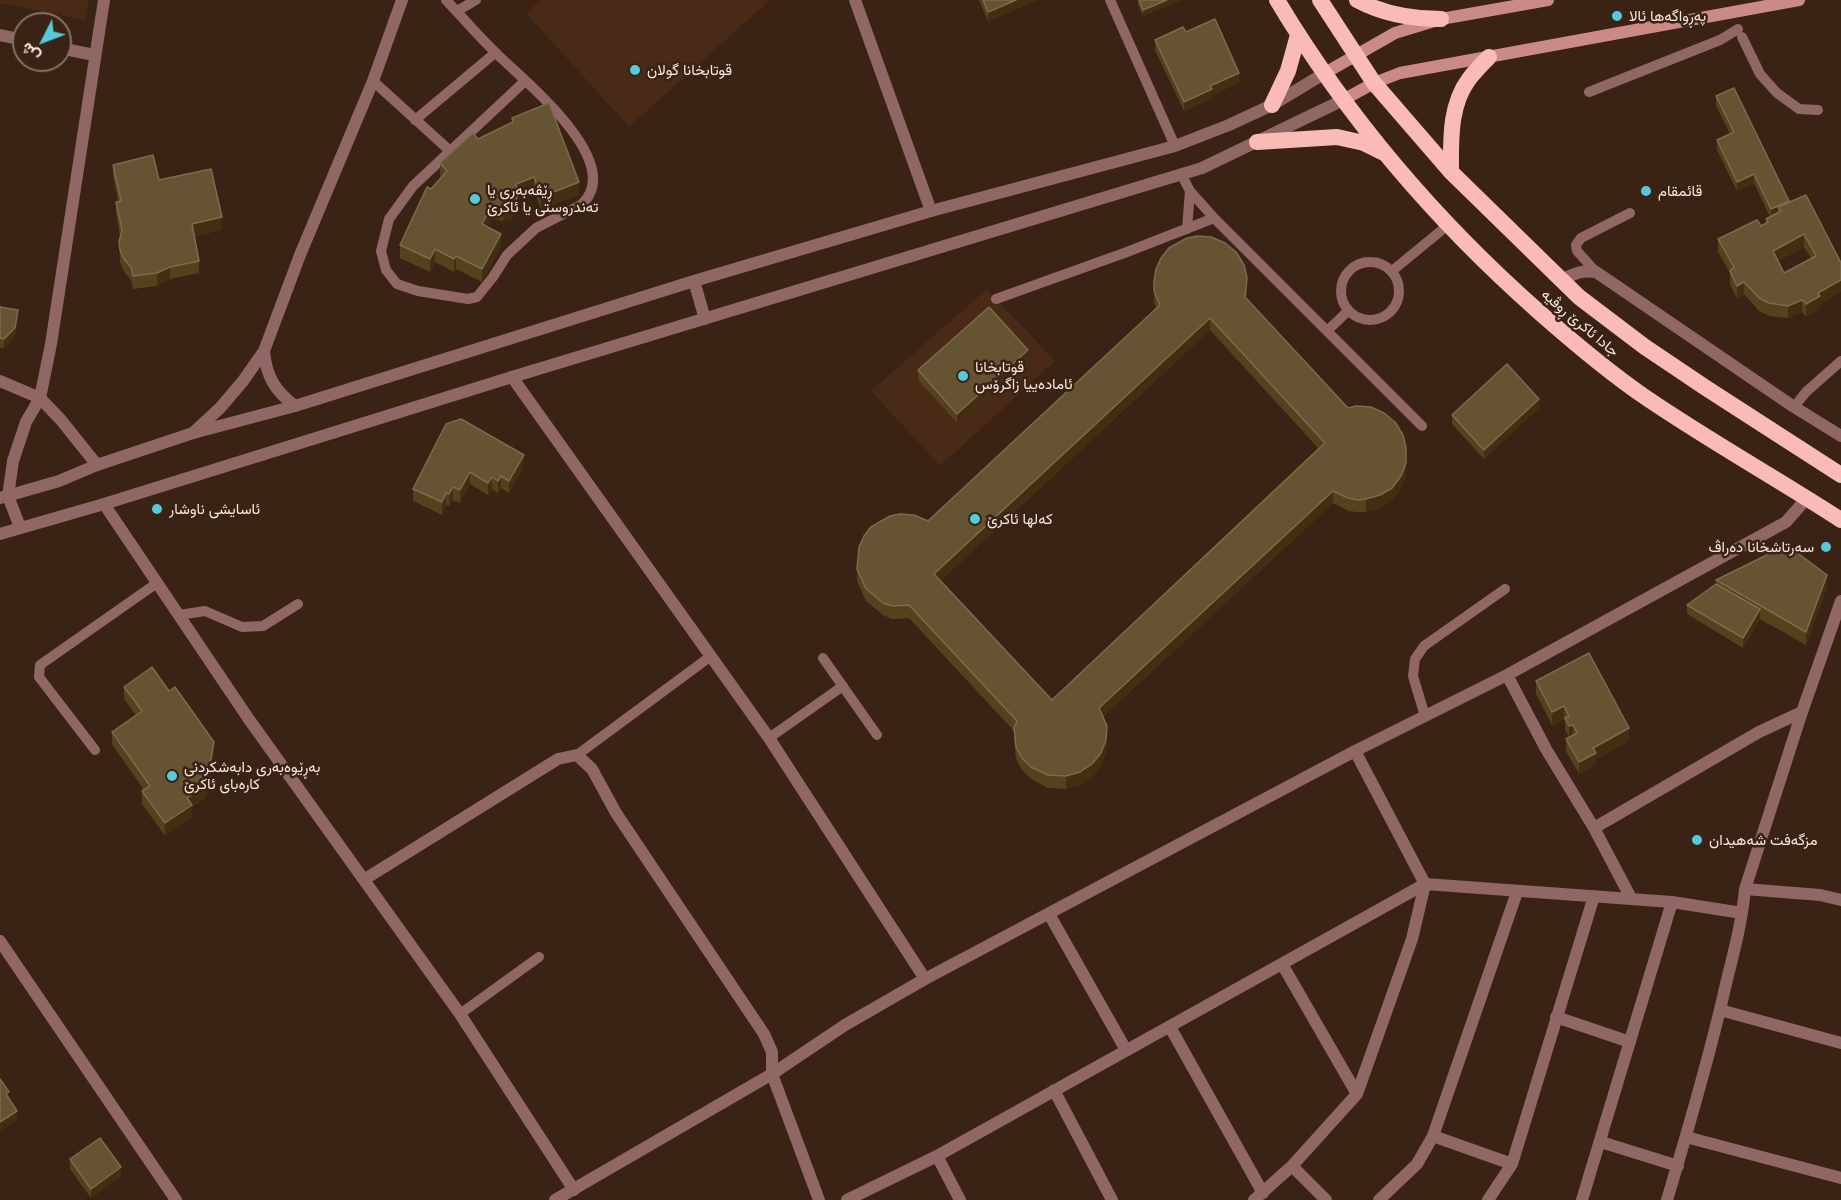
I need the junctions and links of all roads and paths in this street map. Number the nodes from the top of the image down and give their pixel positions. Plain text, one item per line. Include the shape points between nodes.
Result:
1 (104, 0) edge
2 (402, 0) edge
3 (446, 0) edge
4 (476, 0) edge
5 (855, 0) edge
6 (1110, 0) edge
7 (1277, 0) edge
8 (1320, 0) edge
9 (1357, 0) edge
10 (1548, 0) edge
11 (1799, 0) edge
12 (457, 11) junction
13 (1441, 19) junction
14 (1298, 35) junction
15 (72, 50) edge
16 (495, 53) junction
17 (94, 55) junction
18 (1356, 56) junction
19 (1489, 57) junction
20 (1325, 73) junction
21 (373, 81) junction
22 (525, 81) junction
23 (1374, 83) junction
24 (1589, 92) dead end
25 (1343, 100) junction
26 (1272, 105) junction
27 (1818, 110) dead end
28 (416, 120) junction
29 (1257, 142) junction
30 (1176, 146) junction
31 (449, 150) junction
32 (1385, 154) junction
33 (1451, 172) junction
34 (1181, 174) junction
35 (1190, 191) junction
36 (932, 211) junction
37 (1630, 213) dead end
38 (1214, 218) junction
39 (1448, 225) junction
40 (1187, 229) junction
41 (1392, 271) junction
42 (1596, 272) junction
43 (1562, 280) junction
44 (694, 281) junction
45 (996, 299) dead end
46 (1348, 311) junction
47 (705, 320) junction
48 (1327, 331) junction
49 (264, 351) junction
50 (1841, 362) edge
51 (512, 377) junction
52 (0, 381) edge
53 (40, 398) junction
54 (295, 406) junction
55 (1794, 407) junction
56 (1422, 426) dead end
57 (194, 433) junction
58 (1841, 436) edge
59 (97, 465) junction
60 (1841, 475) edge
61 (4, 497) edge
62 (1807, 498) junction
63 (104, 504) junction
64 (1841, 520) edge
65 (20, 527) junction
66 (0, 534) edge
67 (157, 583) junction
68 (1505, 589) dead end
69 (1841, 601) edge
70 (298, 604) dead end
71 (179, 615) junction
72 (711, 656) junction
73 (824, 658) dead end
74 (1507, 675) junction
75 (843, 686) junction
76 (1802, 712) junction
77 (1425, 716) junction
78 (877, 735) dead end
79 (769, 738) junction
80 (95, 750) dead end
81 (1355, 751) junction
82 (577, 755) junction
83 (1594, 828) junction
84 (365, 879) junction
85 (1425, 884) junction
86 (1744, 889) junction
87 (1517, 892) junction
88 (1594, 896) junction
89 (1631, 898) junction
90 (1841, 900) edge
91 (1672, 902) junction
92 (1743, 913) junction
93 (1049, 914) junction
94 (0, 941) edge
95 (539, 957) dead end
96 (1282, 964) junction
97 (925, 979) junction
98 (1720, 1010) junction
99 (460, 1014) junction
100 (1556, 1017) junction
101 (1170, 1027) junction
102 (1630, 1042) junction
103 (1841, 1043) edge
104 (1126, 1050) junction
105 (772, 1074) junction
106 (1054, 1090) junction
107 (1357, 1094) junction
108 (1433, 1136) junction
109 (1686, 1137) junction
110 (1600, 1142) junction
111 (937, 1156) junction
112 (1512, 1164) junction
113 (1293, 1166) junction
114 (1678, 1166) junction
115 (1841, 1178) edge
116 (574, 1190) junction
117 (1258, 1196) edge
118 (176, 1200) edge
119 (555, 1200) edge
120 (819, 1200) edge
121 (848, 1200) edge
122 (960, 1200) edge
123 (1112, 1200) edge
124 (1326, 1200) edge
125 (1379, 1200) edge
126 (1488, 1200) edge
127 (1582, 1200) edge
128 (1667, 1200) edge

1 - 17 street
2 - 21 street
3 - 12 lane
4 - 12 lane
5 - 36 street
6 - 30 lane
7 - 14 highway, جادا ئاکرێ ڕوڤیە
8 - 18 highway, جادا ئاکرێ ڕوڤیە
9 - 13 highway via 1396,15
10 - 13 main road
11 - 19 main road
12 - 16 lane
13 - 18 main road via 1395,33
14 - 20 highway, جادا ئاکرێ ڕوڤیە
14 - 26 highway via 1288,71
15 - 17 street
16 - 22 lane
16 - 28 lane
17 - 53 street via 60,291
18 - 20 main road
18 - 23 highway, جادا ئاکرێ ڕوڤیە
19 - 23 main road via 1400,73
19 - 33 highway via 1468,80 1456,106 1451,130
20 - 25 highway, جادا ئاکرێ ڕوڤیە
20 - 26 street
21 - 28 lane
21 - 49 street
22 - 31 lane
22 - 31 lane via 564,119 580,142 589,160 592,189 581,205 536,228 507,255 477,297 418,291 397,284 386,270 381,251 389,219 412,186
23 - 25 main road
23 - 33 highway, جادا ئاکرێ ڕوڤیە
24 - 27 lane via 1740,33 1760,74 1777,93 1799,109
25 - 29 street
25 - 32 highway, جادا ئاکرێ ڕوڤیە
26 - 30 street
28 - 31 lane
29 - 32 highway via 1337,137 1364,143
29 - 34 street
30 - 36 street
32 - 39 highway, جادا ئاکرێ ڕوڤیە
33 - 43 highway, جادا ئاکرێ ڕوڤیە
34 - 35 lane
34 - 47 street
35 - 38 lane
35 - 40 lane
36 - 44 street
37 - 42 lane via 1581,238 1576,245
38 - 40 lane
38 - 48 lane
39 - 41 lane
39 - 62 highway, جادا ئاکرێ ڕوڤیە via 1498,276 1586,353 1645,397
40 - 45 lane
41 - 46 lane via 1399,297 1390,313 1364,320
41 - 46 lane via 1374,262 1354,266 1341,282 1342,302
42 - 43 street via 1584,270
42 - 55 street
43 - 60 highway, جادا ئاکرێ ڕوڤیە via 1644,347
44 - 47 street
44 - 54 street
46 - 48 lane
47 - 51 street
48 - 56 lane
49 - 54 street via 265,368 272,383
49 - 57 street via 238,388
50 - 55 lane
51 - 63 street
51 - 72 street
52 - 53 street
53 - 59 street
53 - 61 street via 26,422
54 - 57 street
55 - 58 street
57 - 59 street
59 - 61 street
61 - 65 street
62 - 64 highway, جادا ئاکرێ ڕوڤیە
62 - 74 street via 1786,522
63 - 65 street
63 - 67 street
65 - 66 street
67 - 71 street
67 - 80 lane via 40,665 39,677
68 - 77 lane via 1424,646 1414,659 1413,676
69 - 76 street
70 - 71 lane via 263,626 242,627 205,611
71 - 84 street
72 - 79 street
72 - 82 lane
73 - 75 lane
74 - 77 street
74 - 83 street
75 - 78 lane
75 - 79 lane
76 - 83 street via 1759,732
76 - 86 street
77 - 81 street
79 - 97 street
81 - 85 street
81 - 93 street
82 - 84 street via 558,759
82 - 105 street via 592,769 616,813 764,1034 772,1052
83 - 89 street
84 - 99 street
85 - 87 street
85 - 96 street
85 - 107 street via 1412,939
86 - 90 street
86 - 92 street
87 - 88 street
87 - 108 street
88 - 89 street
88 - 100 street
89 - 91 street
91 - 92 street
91 - 102 street
92 - 98 street
93 - 97 street
93 - 104 street
94 - 118 street
95 - 99 lane
96 - 101 street
96 - 107 street
97 - 105 street via 845,1025
98 - 103 street
98 - 109 street
99 - 116 street
100 - 102 street
100 - 112 street
101 - 104 street
101 - 117 street
102 - 110 street
104 - 106 street
105 - 116 street
105 - 120 street
106 - 111 street
106 - 123 street
107 - 113 street
108 - 112 street
108 - 125 street via 1416,1164
109 - 114 street
109 - 115 street
110 - 114 street
110 - 127 street
111 - 121 street
111 - 122 street
112 - 126 street
113 - 117 street
113 - 124 street
114 - 128 street
116 - 119 street

